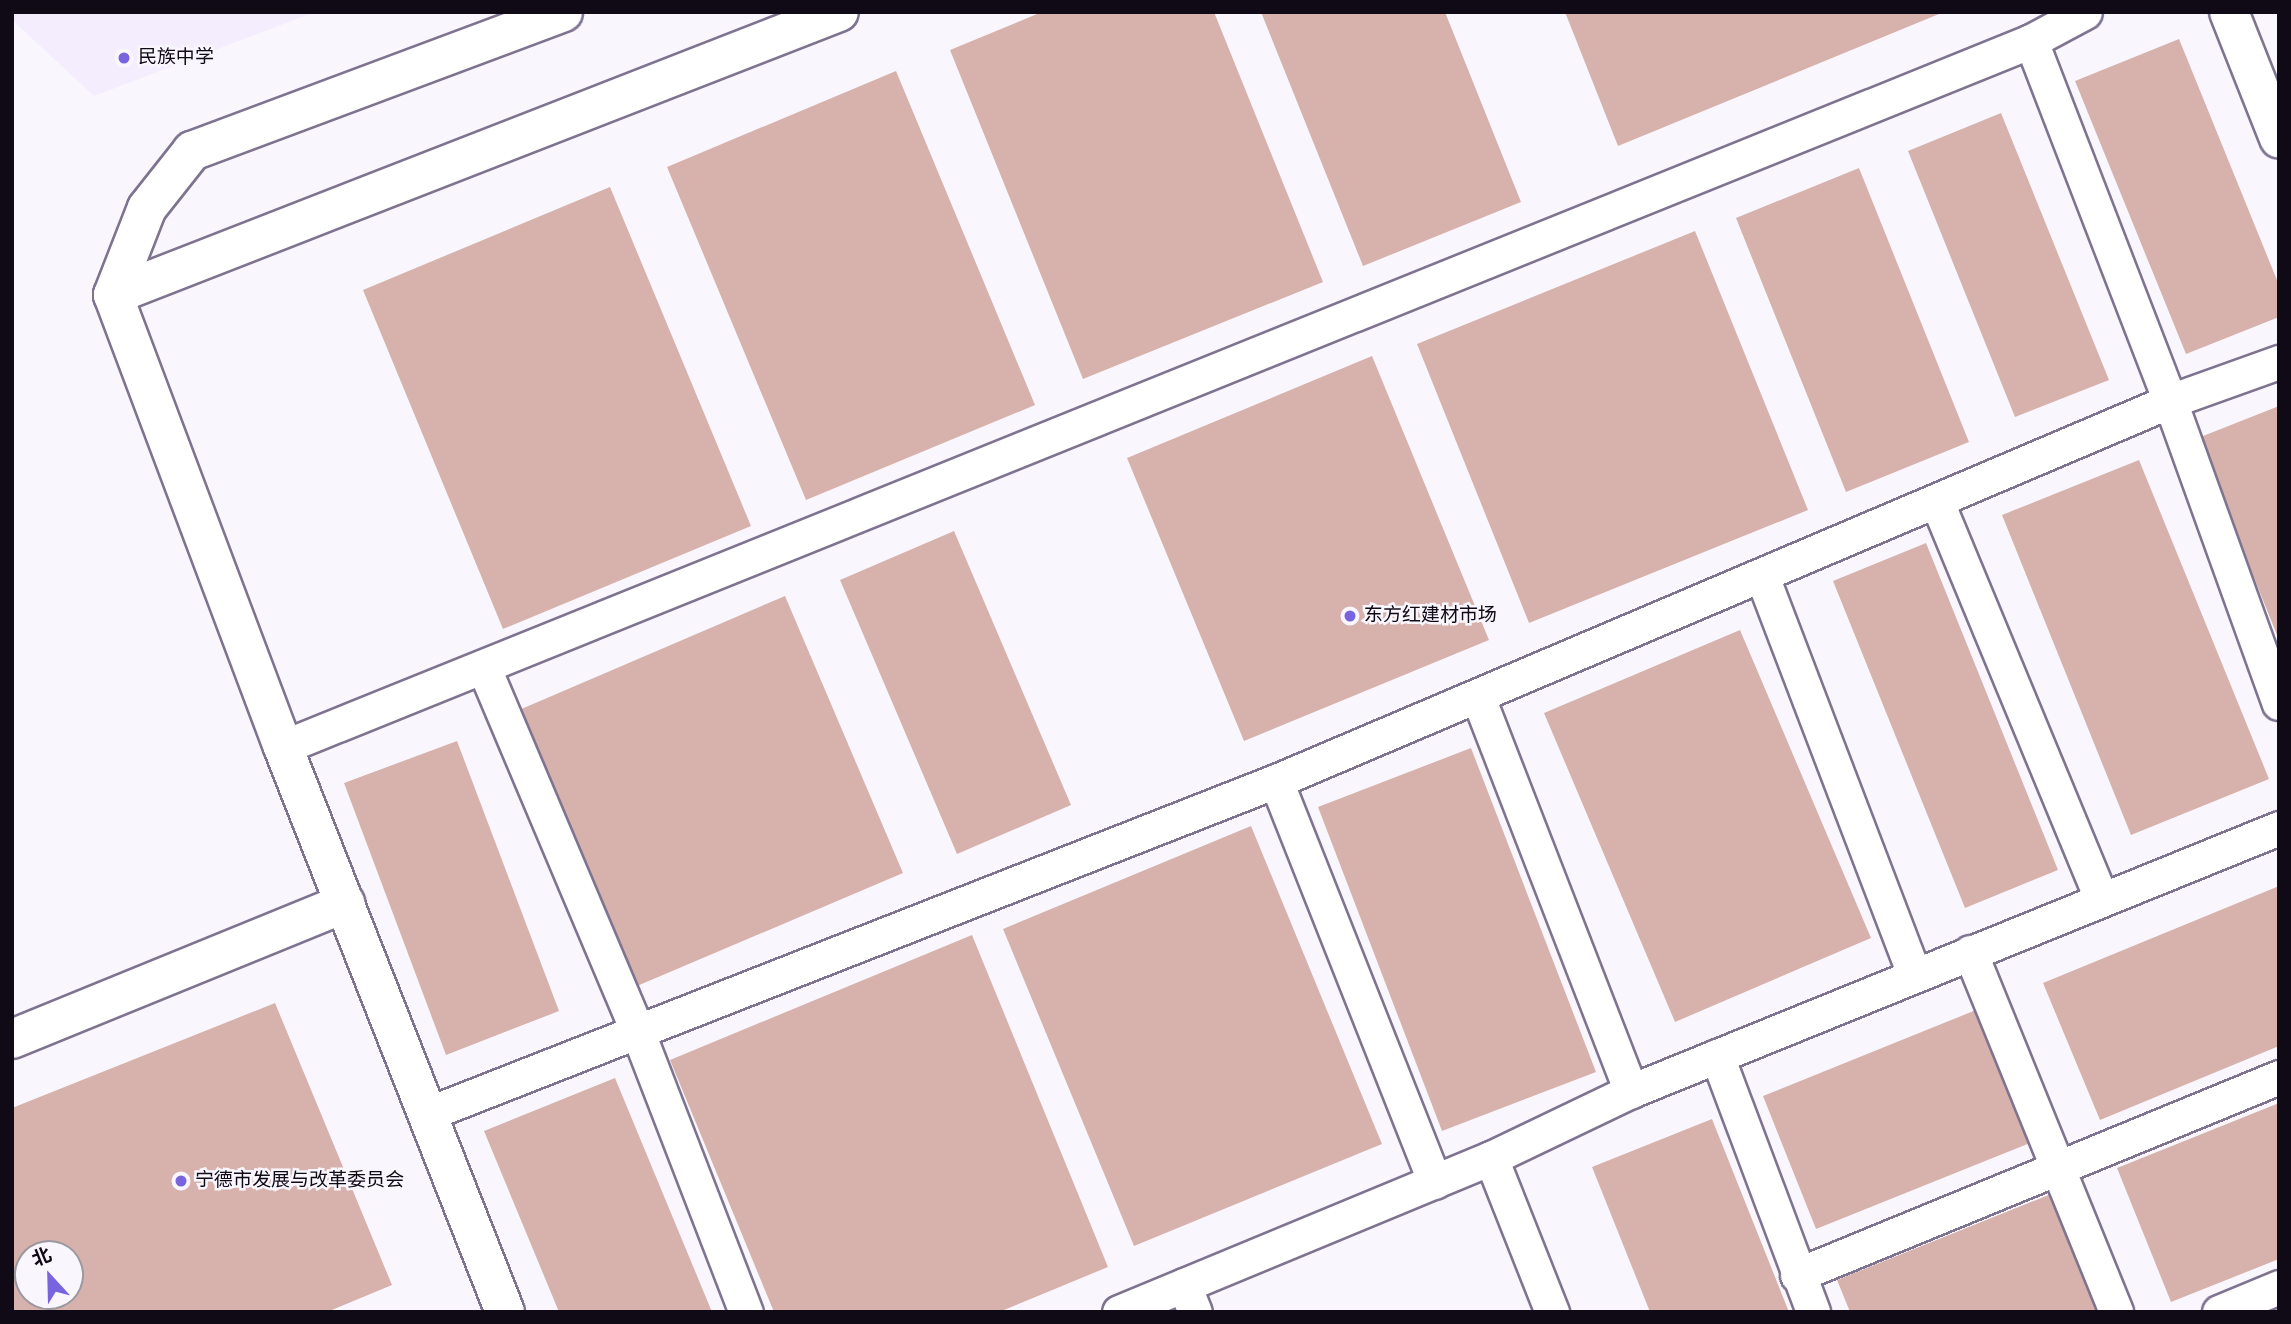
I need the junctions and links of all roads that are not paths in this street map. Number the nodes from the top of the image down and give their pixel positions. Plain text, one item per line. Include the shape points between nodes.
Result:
1 (563, 12) edge
2 (839, 12) edge
3 (2085, 12) edge
4 (2229, 12) edge
5 (2031, 41) junction
6 (2279, 138) edge
7 (113, 295) junction
8 (2279, 362) edge
9 (2170, 401) junction
10 (1937, 502) junction
11 (1762, 576) junction
12 (484, 668) junction
13 (1478, 697) junction
14 (2279, 703) edge
15 (284, 747) junction
16 (1276, 781) junction
17 (2279, 828) edge
18 (2101, 898) junction
19 (345, 903) junction
20 (1970, 952) junction
21 (1914, 975) junction
22 (636, 1030) junction
23 (12, 1040) edge
24 (1717, 1056) junction
25 (2279, 1077) edge
26 (1631, 1091) junction
27 (428, 1114) junction
28 (1491, 1158) junction
29 (2058, 1170) junction
30 (1435, 1182) junction
31 (1797, 1275) junction
32 (2279, 1287) edge
33 (1189, 1298) edge
34 (505, 1312) edge
35 (746, 1312) edge
36 (1119, 1312) edge
37 (1552, 1312) edge
38 (1813, 1312) edge
39 (2116, 1312) edge
40 (2219, 1312) edge

1 - 7 street via 192,151 147,208
2 - 7 street
3 - 5 street
4 - 6 street
5 - 9 street
5 - 12 street
7 - 15 street
8 - 9 street
9 - 10 street
9 - 14 street
10 - 11 street
10 - 18 street
11 - 13 street
11 - 21 street
12 - 15 street
12 - 22 street
13 - 16 street
13 - 26 street
15 - 19 street
16 - 22 street
16 - 30 street
17 - 18 street
18 - 20 street
19 - 23 street
19 - 27 street
20 - 21 street
20 - 29 street
21 - 24 street
22 - 27 street
22 - 35 street
24 - 26 street
24 - 31 street
25 - 29 street
26 - 28 street
27 - 34 street
28 - 30 street
28 - 37 street
29 - 31 street
29 - 39 street
30 - 33 street
31 - 38 street
32 - 40 street
33 - 36 street

